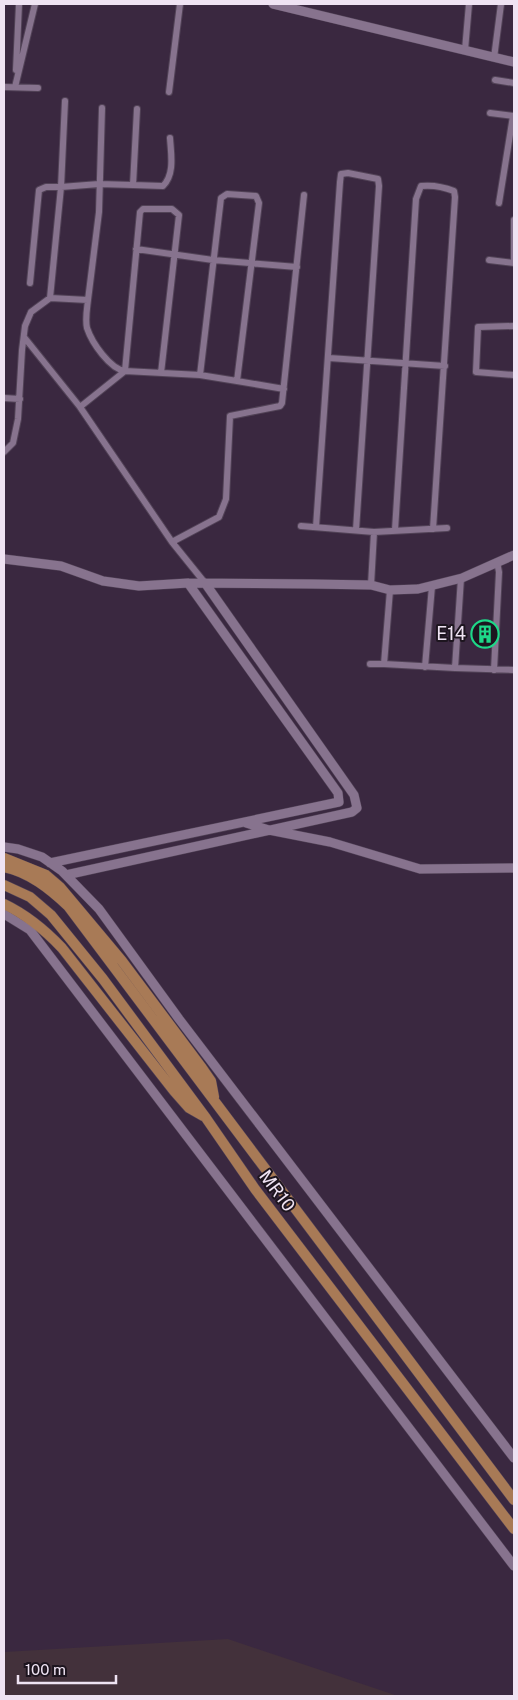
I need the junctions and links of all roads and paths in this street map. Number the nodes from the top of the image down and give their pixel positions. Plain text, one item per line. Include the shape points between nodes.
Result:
1 (19, 4) edge
2 (35, 4) edge
3 (180, 4) edge
4 (275, 4) edge
5 (469, 4) edge
6 (501, 4) edge
7 (465, 50) junction
8 (494, 58) junction
9 (514, 62) edge
10 (495, 80) dead end
11 (514, 83) edge
12 (4, 86) edge
13 (15, 87) junction
14 (38, 88) dead end
15 (170, 92) dead end
16 (65, 101) dead end
17 (102, 108) dead end
18 (137, 109) dead end
19 (490, 113) dead end
20 (514, 116) edge
21 (170, 138) dead end
22 (100, 184) junction
23 (133, 185) junction
24 (61, 187) junction
25 (304, 195) dead end
26 (499, 203) dead end
27 (514, 220) edge
28 (136, 249) junction
29 (173, 255) junction
30 (213, 260) junction
31 (489, 260) dead end
32 (251, 262) junction
33 (514, 263) edge
34 (297, 267) junction
35 (30, 283) dead end
36 (50, 298) junction
37 (88, 300) junction
38 (514, 326) edge
39 (24, 336) junction
40 (329, 358) junction
41 (367, 361) junction
42 (407, 363) junction
43 (444, 366) junction
44 (125, 371) junction
45 (161, 372) junction
46 (200, 375) junction
47 (514, 375) edge
48 (237, 380) junction
49 (284, 389) junction
50 (4, 398) edge
51 (20, 399) junction
52 (80, 407) junction
53 (4, 452) edge
54 (301, 526) dead end
55 (316, 527) junction
56 (448, 528) dead end
57 (433, 529) junction
58 (356, 530) junction
59 (395, 530) junction
60 (374, 532) junction
61 (172, 542) junction
62 (514, 555) edge
63 (4, 559) edge
64 (497, 562) junction
65 (461, 578) junction
66 (188, 583) junction
67 (205, 583) junction
68 (371, 585) junction
69 (432, 586) junction
70 (390, 590) junction
71 (370, 664) dead end
72 (384, 664) junction
73 (425, 667) junction
74 (455, 668) junction
75 (494, 670) junction
76 (514, 670) edge
77 (244, 822) junction
78 (269, 830) junction
79 (4, 847) edge
80 (4, 858) edge
81 (50, 863) junction
82 (4, 867) edge
83 (514, 868) edge
84 (66, 875) junction
85 (4, 885) edge
86 (4, 904) edge
87 (4, 914) edge
88 (214, 1101) junction
89 (206, 1118) junction
90 (514, 1458) edge
91 (514, 1500) edge
92 (514, 1529) edge
93 (514, 1566) edge

1 - 13 street
2 - 13 street
3 - 15 street
4 - 7 street
5 - 7 street
6 - 8 street
7 - 8 street
8 - 9 street
10 - 11 street
12 - 13 street
13 - 14 street
16 - 24 street
17 - 22 street
18 - 23 street
19 - 20 street
20 - 26 street
21 - 23 street via 168,181 162,186
22 - 23 street
22 - 24 street
22 - 37 street
24 - 35 street via 46,186 39,190
24 - 36 street
25 - 34 street
27 - 33 street
28 - 29 street
28 - 29 street via 140,212 143,209 172,209 179,216
28 - 44 street
29 - 30 street
29 - 45 street
30 - 32 street
30 - 32 street via 221,198 227,194 243,194 256,196 259,203
30 - 46 street
31 - 33 street
32 - 34 street
32 - 48 street
34 - 49 street
36 - 37 street
36 - 39 street via 31,312
37 - 44 street via 86,322 94,341 112,365
38 - 47 street via 478,327 476,372
39 - 51 street
39 - 52 street
40 - 41 street
40 - 41 street via 340,182 341,174 348,173 378,179 379,186
40 - 55 street
41 - 42 street
41 - 58 street
42 - 43 street
42 - 43 street via 416,199 421,186 427,185 448,188 454,191 455,197
42 - 59 street
43 - 57 street
44 - 45 street
44 - 52 street
45 - 46 street
46 - 48 street
48 - 49 street
49 - 61 street via 280,406 230,416 224,510 219,517
50 - 51 street
51 - 53 street via 13,443
52 - 61 street
54 - 55 street
55 - 58 street
56 - 57 street
57 - 59 street
58 - 60 street
59 - 60 street
60 - 68 street
61 - 67 street
62 - 64 street
63 - 66 street via 61,566 104,581 139,586
64 - 65 street
64 - 75 street
65 - 69 street
65 - 74 street
66 - 67 street
66 - 77 street via 338,793 339,802
67 - 68 street
67 - 78 street via 354,795 357,808 352,812
68 - 70 street
69 - 70 street
69 - 73 street
70 - 72 street
71 - 72 street
72 - 73 street
73 - 74 street
74 - 75 street
75 - 76 street
77 - 78 street
77 - 81 street
78 - 83 street via 330,842 420,869
78 - 84 street
79 - 81 street via 26,852
80 - 88 main road via 46,875 60,887 122,961 202,1068 210,1081
81 - 84 street
82 - 88 main road, MR10 via 29,876 68,906
84 - 90 street via 99,909 185,1027
85 - 89 main road, MR10 via 30,897 51,915
86 - 89 main road via 44,928 174,1091 189,1108
87 - 93 street via 30,930
88 - 91 main road, MR10
89 - 92 main road, MR10 via 255,1189

